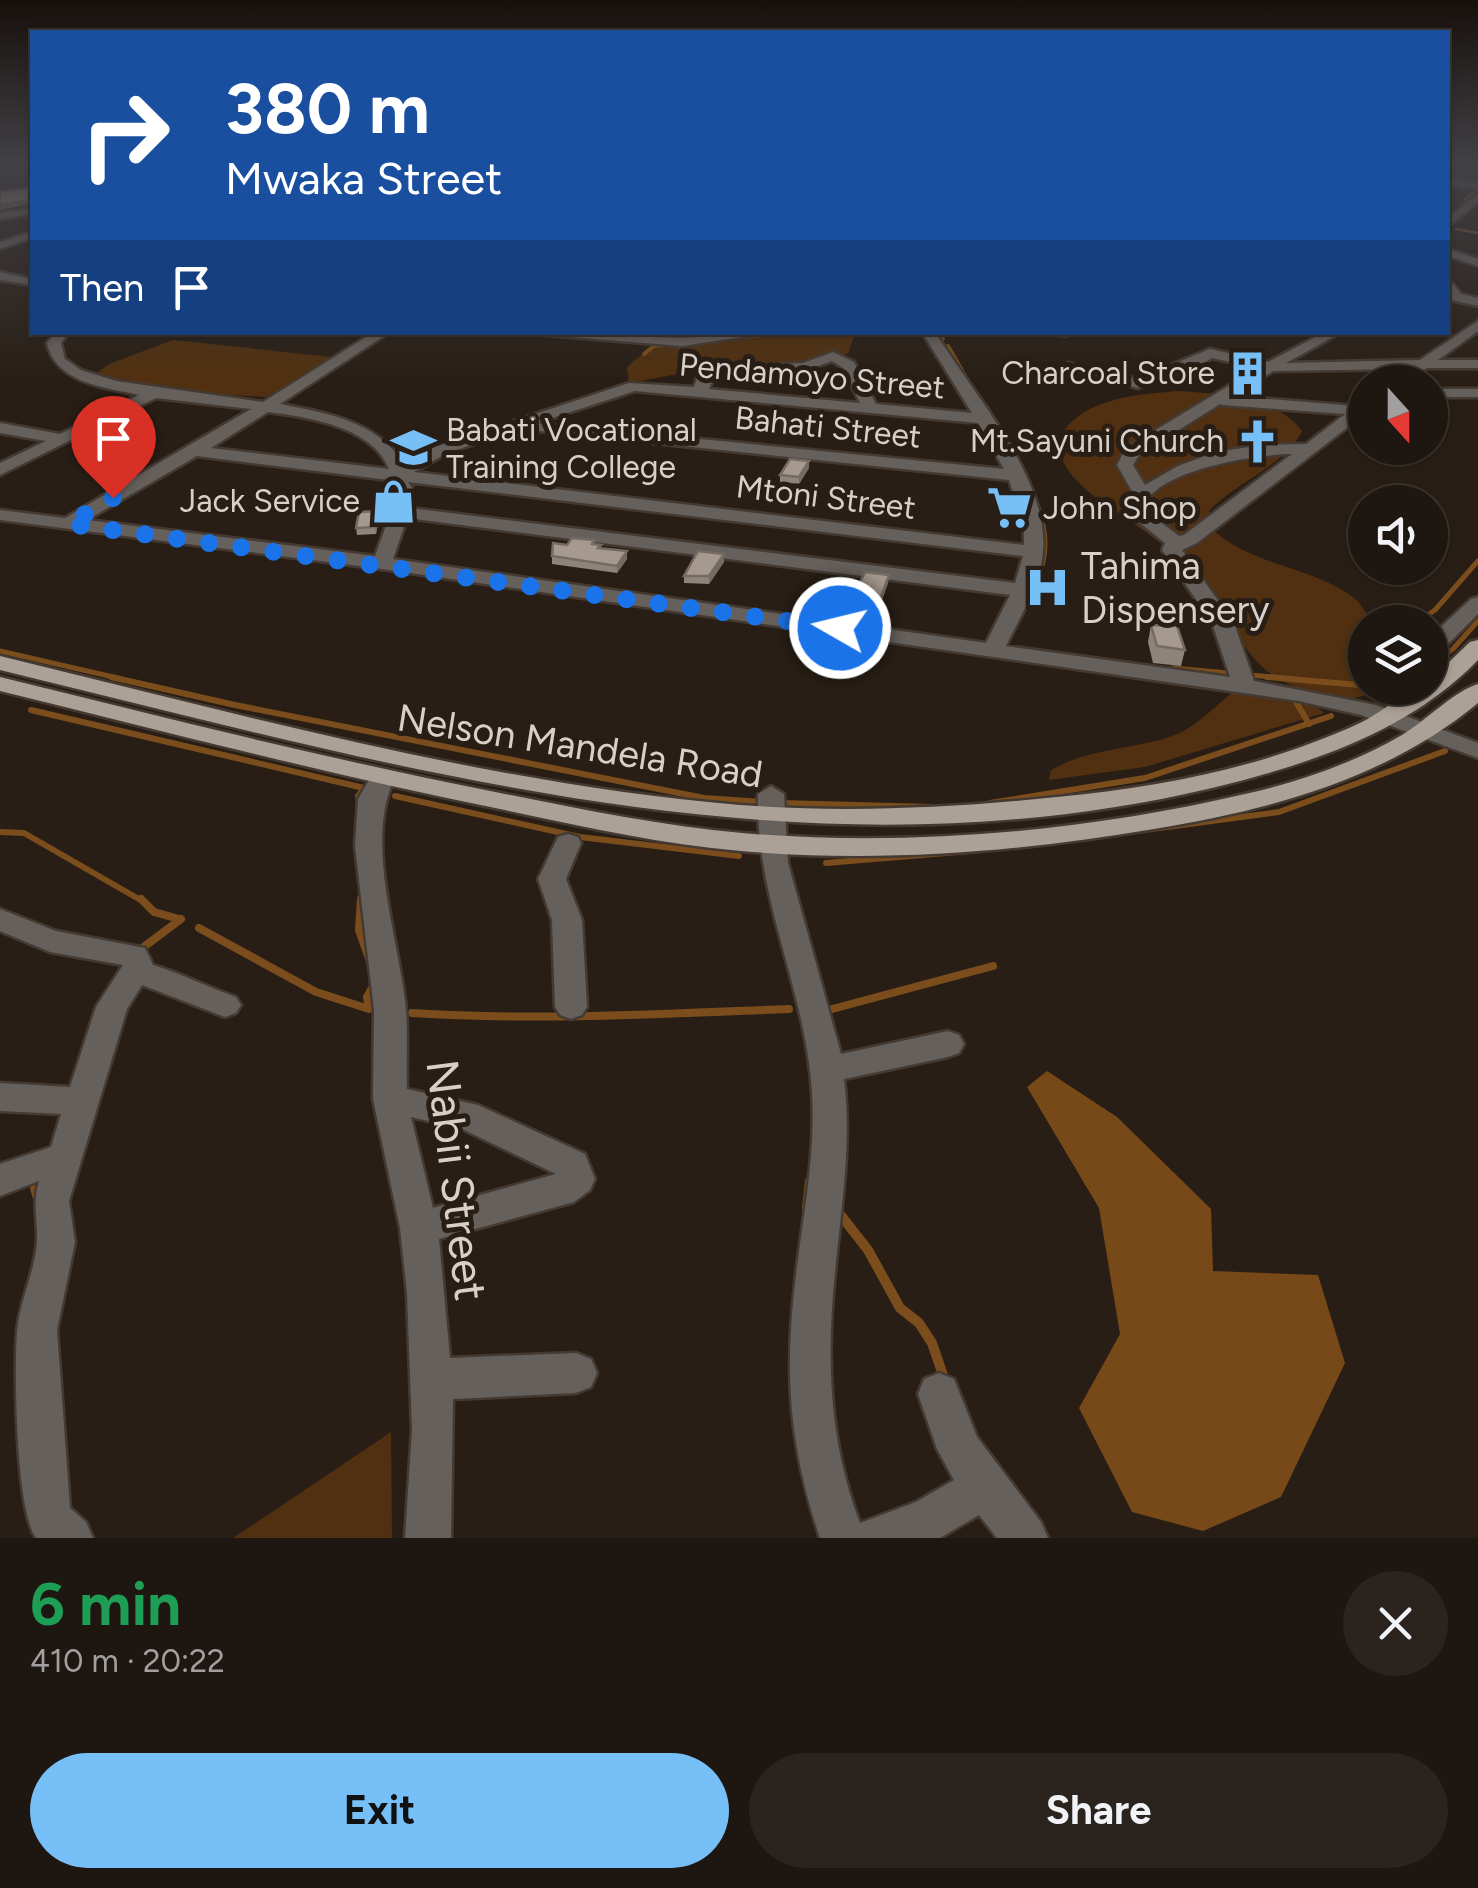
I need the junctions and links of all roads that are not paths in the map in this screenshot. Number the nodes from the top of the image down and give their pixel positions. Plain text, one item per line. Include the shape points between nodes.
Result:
1 (30, 237) edge
2 (0, 246) edge
3 (30, 246) edge
4 (1450, 253) edge
5 (1476, 265) edge
6 (1450, 266) edge
7 (0, 276) edge
8 (30, 282) edge
9 (1474, 290) edge
10 (1451, 292) edge
11 (1478, 325) edge
12 (61, 335) edge
13 (379, 335) edge
14 (522, 335) edge
15 (751, 335) edge
16 (930, 335) edge
17 (1330, 335) edge
18 (1462, 337) junction
19 (1478, 337) edge
20 (1423, 364) junction
21 (1478, 364) edge
22 (1073, 366) dead end
23 (1271, 366) junction
24 (632, 368) junction
25 (700, 392) junction
26 (1448, 393) edge
27 (1478, 393) edge
28 (152, 394) junction
29 (1222, 400) junction
30 (259, 408) junction
31 (1348, 408) edge
32 (872, 409) junction
33 (986, 420) junction
34 (1348, 421) edge
35 (517, 426) junction
36 (0, 428) edge
37 (59, 438) junction
38 (1311, 449) junction
39 (194, 451) junction
40 (0, 470) edge
41 (1013, 475) junction
42 (395, 476) junction
43 (1142, 494) junction
44 (400, 512) junction
45 (0, 514) edge
46 (68, 524) junction
47 (1175, 542) junction
48 (1034, 552) junction
49 (382, 563) junction
50 (1022, 590) junction
51 (1478, 603) edge
52 (1448, 632) edge
53 (1478, 647) edge
54 (993, 650) junction
55 (0, 663) edge
56 (1448, 674) edge
57 (0, 684) edge
58 (1245, 686) junction
59 (1478, 691) edge
60 (1412, 705) edge
61 (1390, 718) junction
62 (1427, 732) junction
63 (1478, 752) edge
64 (382, 778) junction
65 (771, 818) junction
66 (568, 842) dead end
67 (0, 918) edge
68 (138, 968) junction
69 (225, 1004) dead end
70 (571, 1007) dead end
71 (948, 1044) dead end
72 (826, 1064) junction
73 (0, 1097) edge
74 (390, 1099) junction
75 (84, 1101) junction
76 (64, 1157) junction
77 (0, 1180) edge
78 (419, 1228) junction
79 (576, 1373) dead end
80 (429, 1380) junction
81 (939, 1394) dead end
82 (986, 1486) junction
83 (70, 1538) edge
84 (428, 1538) edge
85 (843, 1538) edge
86 (877, 1538) edge
87 (1025, 1538) edge

1 - 2 street
2 - 3 street
4 - 5 street
5 - 6 street
7 - 8 street
9 - 10 street
11 - 18 street
12 - 28 street via 54,344 64,366
13 - 30 street
14 - 24 street
15 - 24 street
16 - 33 street
17 - 23 street
18 - 19 street
18 - 20 street
20 - 21 street
20 - 23 street
22 - 23 street via 1138,384 1210,352
23 - 29 street
24 - 25 street, Pendamoyo Street
24 - 35 street, Pendamoyo Street
25 - 32 street, Pendamoyo Street
25 - 32 street via 712,370 805,367 833,356 849,365
26 - 27 street
28 - 30 street
28 - 37 street
29 - 31 street
29 - 43 street via 1126,458
30 - 39 street
30 - 42 street via 368,435 392,458
32 - 33 street, Pendamoyo Street
33 - 41 street
34 - 38 street
35 - 41 street, Bahati Street
35 - 42 street, Pendamoyo Street via 441,450
36 - 37 street
37 - 40 street
38 - 43 street via 1213,456
38 - 47 street via 1190,539
39 - 42 street, Mtoni Street
39 - 46 street
41 - 48 street via 1032,520
42 - 44 street via 403,488
42 - 48 street, Mtoni Street
43 - 47 street via 1134,511
44 - 49 street
44 - 50 street
45 - 46 street
46 - 49 street
47 - 58 street via 1172,550 1223,623
48 - 50 street
49 - 54 street
50 - 54 street
51 - 52 street
53 - 56 main road, Nelson Mandela Road
54 - 58 street
55 - 65 main road, Nelson Mandela Road via 515,780
57 - 64 main road, Nelson Mandela Road
58 - 61 street
59 - 62 main road, Nelson Mandela Road
60 - 61 main road, Nelson Mandela Road
61 - 62 street
61 - 65 main road, Nelson Mandela Road via 1269,765 1094,804
62 - 63 street
62 - 65 main road, Nelson Mandela Road via 1306,786 1104,830 895,845
64 - 65 main road, Nelson Mandela Road via 615,824
64 - 74 street, Nabii Street via 368,823 390,1010
65 - 72 street via 782,907
66 - 70 street via 552,878 567,920
67 - 68 street via 50,941 134,956
68 - 69 street
68 - 75 street via 112,1007
71 - 72 street via 841,1067
72 - 85 street via 832,1142 811,1361 821,1475
73 - 75 street
74 - 78 street, Nabii Street
74 - 78 street via 466,1116 572,1165 577,1179 561,1190
75 - 76 street
76 - 77 street
76 - 83 street via 51,1201 56,1242 38,1350 49,1518
78 - 80 street, Nabii Street
79 - 80 street
80 - 84 street, Nabii Street
81 - 82 street via 952,1436
82 - 86 street
82 - 87 street

